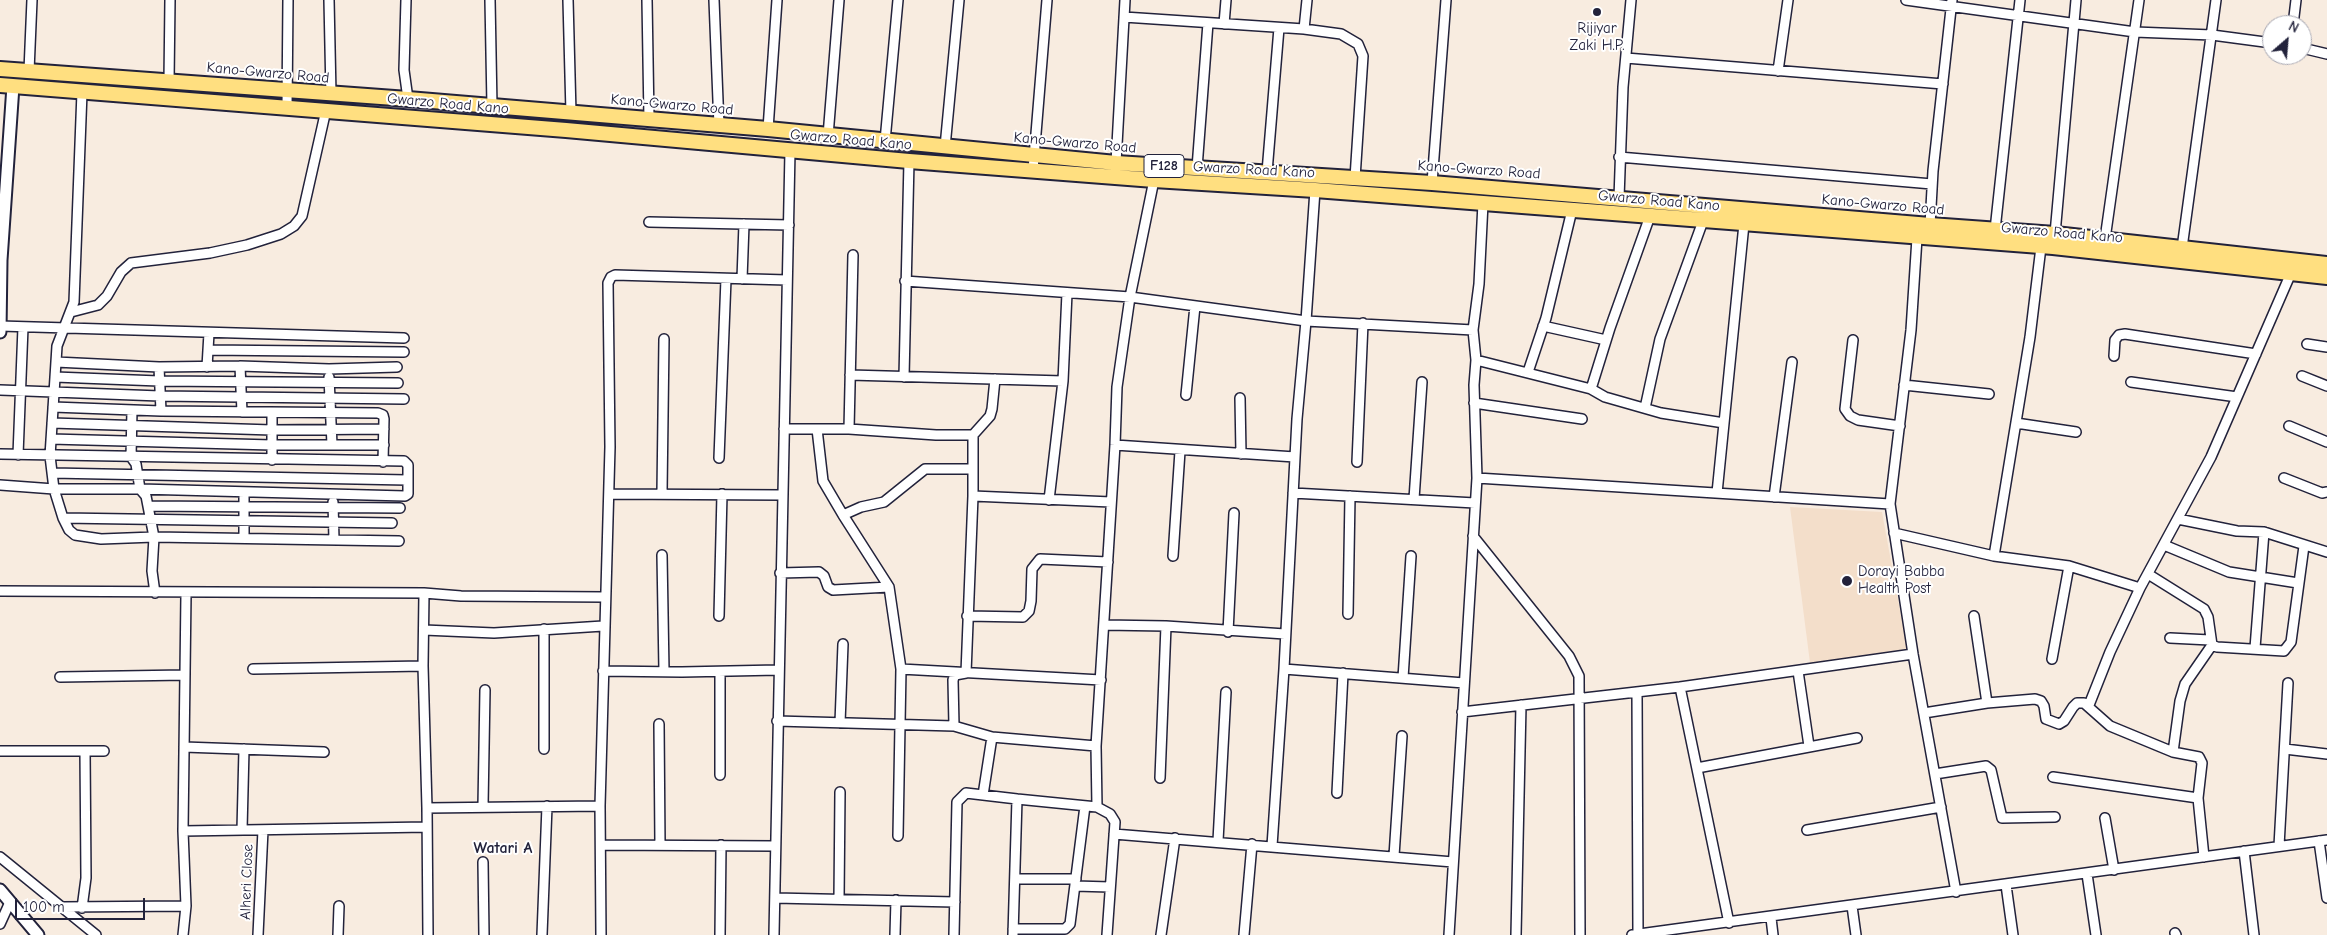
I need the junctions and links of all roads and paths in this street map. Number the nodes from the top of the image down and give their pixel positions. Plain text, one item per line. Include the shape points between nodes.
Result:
1 (32, 0) edge
2 (170, 0) edge
3 (288, 0) edge
4 (329, 0) edge
5 (406, 0) edge
6 (490, 0) edge
7 (568, 0) edge
8 (647, 0) edge
9 (714, 0) edge
10 (777, 0) edge
11 (839, 0) edge
12 (898, 0) edge
13 (958, 0) edge
14 (1047, 0) edge
15 (1125, 0) edge
16 (1226, 0) edge
17 (1306, 0) edge
18 (1446, 0) edge
19 (1631, 0) edge
20 (1788, 0) edge
21 (1906, 0) edge
22 (2020, 0) edge
23 (2076, 0) edge
24 (2138, 0) edge
25 (2216, 0) edge
26 (2296, 0) edge
27 (1952, 3) edge
28 (2294, 15) edge
29 (2018, 16) junction
30 (1124, 17) junction
31 (1208, 23) junction
32 (1224, 24) junction
33 (2074, 24) junction
34 (1279, 28) junction
35 (1304, 29) junction
36 (2135, 32) junction
37 (2212, 35) junction
38 (2262, 42) edge
39 (2312, 50) edge
40 (2327, 54) edge
41 (1626, 58) junction
42 (0, 69) edge
43 (1778, 70) junction
44 (29, 71) junction
45 (170, 81) junction
46 (1943, 84) junction
47 (6, 85) edge
48 (288, 91) junction
49 (82, 92) junction
50 (331, 94) junction
51 (408, 99) junction
52 (492, 106) junction
53 (287, 107) junction
54 (326, 110) junction
55 (571, 113) junction
56 (649, 119) junction
57 (719, 126) junction
58 (768, 129) junction
59 (828, 136) junction
60 (884, 141) junction
61 (945, 147) junction
62 (790, 151) junction
63 (1035, 156) junction
64 (1619, 157) junction
65 (909, 161) junction
66 (1116, 163) junction
67 (1197, 168) junction
68 (1033, 170) junction
69 (1267, 172) junction
70 (1355, 178) junction
71 (1154, 180) junction
72 (1432, 183) junction
73 (1932, 184) junction
74 (1315, 190) junction
75 (1618, 198) junction
76 (1483, 203) junction
77 (1572, 210) junction
78 (1650, 216) junction
79 (1704, 221) junction
80 (649, 222) dead end
81 (744, 224) junction
82 (788, 224) junction
83 (1744, 224) junction
84 (1837, 224) junction
85 (1930, 226) junction
86 (1995, 230) junction
87 (2055, 234) junction
88 (1917, 238) junction
89 (2105, 239) junction
90 (2041, 247) junction
91 (2182, 248) junction
92 (853, 255) dead end
93 (1, 260) edge
94 (2327, 264) edge
95 (2291, 273) junction
96 (2327, 277) edge
97 (726, 279) junction
98 (742, 280) junction
99 (787, 280) junction
100 (905, 281) junction
101 (1067, 293) junction
102 (0, 296) edge
103 (1130, 297) junction
104 (1196, 306) junction
105 (71, 312) junction
106 (1306, 321) junction
107 (1363, 322) junction
108 (0, 326) edge
109 (1543, 326) junction
110 (23, 327) junction
111 (65, 329) junction
112 (1473, 330) junction
113 (0, 332) edge
114 (209, 333) junction
115 (404, 338) dead end
116 (664, 339) dead end
117 (1606, 340) junction
118 (1853, 340) dead end
119 (2307, 344) dead end
120 (2327, 347) edge
121 (208, 350) junction
122 (404, 352) dead end
123 (2256, 354) junction
124 (2114, 356) dead end
125 (1476, 360) junction
126 (56, 362) junction
127 (1792, 362) dead end
128 (207, 366) junction
129 (240, 366) junction
130 (159, 367) junction
131 (398, 367) dead end
132 (329, 369) junction
133 (1528, 372) junction
134 (850, 375) junction
135 (2302, 376) dead end
136 (54, 377) junction
137 (904, 377) junction
138 (995, 379) junction
139 (159, 381) junction
140 (241, 381) junction
141 (329, 381) junction
142 (1063, 381) junction
143 (1422, 382) dead end
144 (2131, 382) dead end
145 (398, 383) dead end
146 (1904, 385) junction
147 (2327, 386) edge
148 (1591, 389) junction
149 (0, 390) edge
150 (22, 391) junction
151 (53, 392) junction
152 (1989, 394) dead end
153 (1186, 395) dead end
154 (160, 396) junction
155 (241, 396) junction
156 (2237, 396) junction
157 (330, 397) junction
158 (1240, 398) dead end
159 (404, 399) dead end
160 (1474, 403) junction
161 (53, 407) junction
162 (1645, 408) junction
163 (132, 410) junction
164 (161, 411) junction
165 (242, 412) junction
166 (272, 413) junction
167 (330, 413) junction
168 (1582, 418) dead end
169 (52, 423) junction
170 (1724, 423) junction
171 (2016, 423) junction
172 (131, 425) junction
173 (1900, 426) junction
174 (2289, 426) dead end
175 (384, 429) junction
176 (784, 429) junction
177 (817, 429) junction
178 (849, 429) junction
179 (272, 430) junction
180 (332, 430) junction
181 (2076, 432) dead end
182 (973, 435) junction
183 (51, 440) junction
184 (131, 442) junction
185 (2327, 442) edge
186 (272, 445) junction
187 (332, 445) junction
188 (384, 445) junction
189 (1115, 445) junction
190 (1180, 451) junction
191 (0, 454) edge
192 (1241, 454) junction
193 (18, 455) junction
194 (50, 456) junction
195 (131, 457) junction
196 (1295, 457) junction
197 (719, 458) dead end
198 (272, 460) junction
199 (384, 462) junction
200 (1357, 462) dead end
201 (973, 469) junction
202 (52, 473) junction
203 (137, 475) junction
204 (1477, 478) junction
205 (2284, 478) dead end
206 (407, 480) junction
207 (0, 485) edge
208 (54, 489) junction
209 (140, 489) junction
210 (244, 492) junction
211 (662, 492) junction
212 (2327, 492) edge
213 (1293, 493) junction
214 (333, 494) junction
215 (609, 494) junction
216 (722, 494) junction
217 (1717, 494) junction
218 (782, 495) junction
219 (973, 496) junction
220 (1350, 496) junction
221 (1774, 497) junction
222 (1414, 499) junction
223 (1049, 500) junction
224 (1111, 502) junction
225 (1476, 503) junction
226 (1890, 504) junction
227 (148, 506) junction
228 (244, 506) junction
229 (333, 507) junction
230 (400, 508) dead end
231 (1234, 513) dead end
232 (844, 515) junction
233 (63, 518) junction
234 (2178, 519) junction
235 (151, 520) junction
236 (244, 522) junction
237 (334, 522) junction
238 (392, 523) dead end
239 (2264, 532) junction
240 (1894, 533) junction
241 (1473, 536) junction
242 (154, 537) junction
243 (244, 538) junction
244 (334, 540) junction
245 (399, 541) dead end
246 (2164, 545) junction
247 (2304, 546) junction
248 (2327, 552) edge
249 (662, 555) dead end
250 (1172, 556) dead end
251 (1410, 556) dead end
252 (1994, 556) junction
253 (1108, 562) junction
254 (2069, 566) junction
255 (780, 573) junction
256 (2148, 574) junction
257 (2260, 576) junction
258 (2298, 584) junction
259 (889, 587) junction
260 (2140, 588) junction
261 (0, 592) edge
262 (156, 593) junction
263 (424, 593) junction
264 (186, 594) junction
265 (605, 596) junction
266 (1348, 614) dead end
267 (719, 616) dead end
268 (967, 616) junction
269 (1974, 616) dead end
270 (1104, 625) junction
271 (603, 626) junction
272 (1166, 626) junction
273 (544, 629) junction
274 (424, 630) junction
275 (1228, 632) junction
276 (1285, 634) junction
277 (2170, 638) dead end
278 (2211, 642) junction
279 (843, 644) dead end
280 (2255, 648) junction
281 (1913, 654) junction
282 (2052, 659) dead end
283 (423, 666) junction
284 (253, 669) dead end
285 (901, 669) junction
286 (1284, 669) junction
287 (778, 670) junction
288 (603, 671) junction
289 (664, 671) junction
290 (1798, 671) junction
291 (720, 672) junction
292 (966, 673) junction
293 (1343, 674) junction
294 (185, 675) junction
295 (60, 677) dead end
296 (1403, 678) junction
297 (1101, 680) junction
298 (1464, 683) junction
299 (2288, 683) dead end
300 (1680, 686) junction
301 (485, 690) dead end
302 (1226, 692) dead end
303 (1637, 692) junction
304 (1580, 699) junction
305 (1987, 703) junction
306 (2089, 705) junction
307 (1521, 706) junction
308 (1462, 712) junction
309 (1924, 713) junction
310 (778, 722) junction
311 (840, 723) junction
312 (659, 724) dead end
313 (900, 724) junction
314 (954, 726) junction
315 (1402, 736) dead end
316 (992, 737) junction
317 (1857, 738) dead end
318 (1096, 746) junction
319 (1809, 746) junction
320 (184, 747) junction
321 (244, 749) junction
322 (544, 749) dead end
323 (2285, 749) junction
324 (85, 750) junction
325 (0, 751) edge
326 (104, 751) dead end
327 (324, 752) dead end
328 (2173, 752) junction
329 (2327, 754) edge
330 (1697, 768) junction
331 (1935, 774) junction
332 (720, 775) dead end
333 (2053, 777) dead end
334 (1160, 778) dead end
335 (840, 792) dead end
336 (1337, 793) dead end
337 (983, 795) junction
338 (2198, 798) junction
339 (1017, 799) junction
340 (483, 806) junction
341 (547, 806) junction
342 (600, 806) junction
343 (1085, 806) junction
344 (1097, 807) junction
345 (427, 808) junction
346 (1941, 808) junction
347 (2055, 817) dead end
348 (2105, 818) dead end
349 (427, 827) junction
350 (242, 830) junction
351 (262, 830) junction
352 (1807, 830) dead end
353 (183, 831) junction
354 (1114, 834) junction
355 (898, 836) dead end
356 (1175, 838) junction
357 (2323, 840) edge
358 (1218, 841) junction
359 (1252, 844) junction
360 (601, 845) junction
361 (660, 845) junction
362 (721, 845) junction
363 (775, 846) junction
364 (1272, 846) junction
365 (2279, 846) junction
366 (2244, 851) junction
367 (1394, 856) junction
368 (0, 857) edge
369 (2204, 857) junction
370 (483, 862) dead end
371 (1453, 862) junction
372 (2114, 870) junction
373 (2087, 874) junction
374 (1015, 880) junction
375 (1075, 883) junction
376 (2006, 885) junction
377 (1110, 887) junction
378 (0, 890) edge
379 (1956, 892) junction
380 (775, 898) junction
381 (2327, 898) edge
382 (838, 899) junction
383 (896, 900) junction
384 (10, 902) junction
385 (955, 902) junction
386 (186, 906) junction
387 (339, 906) dead end
388 (1852, 906) junction
389 (63, 907) junction
390 (82, 908) junction
391 (1771, 918) junction
392 (1728, 923) junction
393 (0, 924) edge
394 (1013, 932) edge
395 (38, 935) edge
396 (96, 935) edge
397 (183, 935) edge
398 (258, 935) edge
399 (338, 935) edge
400 (428, 935) edge
401 (484, 935) edge
402 (542, 935) edge
403 (603, 935) edge
404 (720, 935) edge
405 (774, 935) edge
406 (895, 935) edge
407 (954, 935) edge
408 (1107, 935) edge
409 (1162, 935) edge
410 (1244, 935) edge
411 (1449, 935) edge
412 (1516, 935) edge
413 (1580, 935) edge
414 (1635, 935) edge
415 (1773, 935) edge
416 (1856, 935) edge
417 (2013, 935) edge
418 (2096, 935) edge
419 (2254, 935) edge

1 - 44 street
2 - 45 street
3 - 48 street
4 - 50 street
5 - 51 street via 404,70
6 - 52 street
7 - 55 street
8 - 56 street
9 - 57 street
10 - 58 street
11 - 59 street
12 - 60 street
13 - 61 street
14 - 63 street
15 - 30 street
16 - 32 street
17 - 35 street
18 - 72 street
19 - 41 street
20 - 43 street
21 - 27 street
22 - 29 street
23 - 33 street
24 - 36 street
25 - 37 street
26 - 28 street
27 - 29 street
27 - 46 street
29 - 33 street
29 - 86 street
30 - 31 street
30 - 66 street
31 - 32 street
31 - 67 street
32 - 34 street
33 - 36 street
33 - 87 street
34 - 35 street
34 - 69 street
35 - 70 street via 1341,34 1358,44 1363,56
36 - 37 street
36 - 89 street
37 - 38 street
37 - 91 street
39 - 40 street
41 - 43 street
41 - 64 street
42 - 44 main road, Kano-Gwarzo Road / F128
43 - 46 street
44 - 45 main road, Kano-Gwarzo Road / F128
45 - 48 main road, Kano-Gwarzo Road / F128
46 - 73 street
47 - 49 main road, Gwarzo Road Kano / F128
47 - 93 street
48 - 50 main road, Kano-Gwarzo Road / F128
48 - 53 street
49 - 53 main road, Gwarzo Road Kano / F128
49 - 105 street
50 - 51 main road, Kano-Gwarzo Road / F128
51 - 52 main road, Kano-Gwarzo Road / F128
52 - 55 main road, Kano-Gwarzo Road / F128
53 - 54 main road, Gwarzo Road Kano / F128
54 - 62 main road, Gwarzo Road Kano / F128
54 - 105 street via 302,216 294,226 272,236 210,253 131,264 98,305
55 - 56 main road, Kano-Gwarzo Road / F128
56 - 57 main road, Kano-Gwarzo Road / F128
57 - 58 main road, Kano-Gwarzo Road / F128
58 - 59 main road, Kano-Gwarzo Road / F128
59 - 60 main road, Kano-Gwarzo Road / F128
60 - 61 main road, Kano-Gwarzo Road / F128
61 - 63 main road, Kano-Gwarzo Road / F128
62 - 65 main road, Gwarzo Road Kano / F128
62 - 82 street
63 - 66 main road, Kano-Gwarzo Road / F128
63 - 68 street
64 - 73 street
64 - 75 street
65 - 68 main road, Gwarzo Road Kano / F128
65 - 100 street
66 - 67 main road, Kano-Gwarzo Road / F128
67 - 69 main road, Kano-Gwarzo Road / F128
68 - 71 main road, Gwarzo Road Kano / F128
69 - 70 main road, Kano-Gwarzo Road / F128
70 - 72 main road, Kano-Gwarzo Road / F128
71 - 74 main road, Gwarzo Road Kano / F128
71 - 103 street
72 - 75 main road, Kano-Gwarzo Road / F128
73 - 85 street
74 - 76 main road, Gwarzo Road Kano / F128
74 - 106 street
75 - 84 main road, Kano-Gwarzo Road / F128
76 - 77 main road, Gwarzo Road Kano / F128
76 - 112 street
77 - 78 main road, Gwarzo Road Kano / F128
77 - 109 street
78 - 79 main road, Gwarzo Road Kano / F128
78 - 117 street
79 - 83 main road, Gwarzo Road Kano / F128
79 - 162 street via 1660,339
80 - 81 street
81 - 82 street
81 - 98 street
82 - 99 street
83 - 84 main road, Gwarzo Road Kano / F128
83 - 170 street
84 - 85 main road, Kano-Gwarzo Road / F128
84 - 88 main road, Gwarzo Road Kano / F128
85 - 86 main road, Kano-Gwarzo Road / F128
86 - 87 main road, Kano-Gwarzo Road / F128
87 - 89 main road, Kano-Gwarzo Road / F128
88 - 90 main road, Gwarzo Road Kano / F128
88 - 146 street
89 - 91 main road, Kano-Gwarzo Road / F128
90 - 95 main road, Gwarzo Road Kano / F128
90 - 171 street via 2036,300
91 - 94 main road, Kano-Gwarzo Road / F128
92 - 134 street
93 - 102 street
95 - 96 main road, Gwarzo Road Kano / F128
95 - 123 street
97 - 98 street
97 - 197 street
97 - 215 street via 616,275 608,282
98 - 99 street
99 - 176 street
100 - 101 street
100 - 137 street
101 - 103 street
101 - 142 street
102 - 108 street
103 - 104 street
103 - 189 street via 1117,388
104 - 106 street
104 - 153 street
105 - 111 street
106 - 107 street
106 - 196 street
107 - 112 street
107 - 200 street
108 - 110 street
108 - 113 street
109 - 117 street
109 - 133 street
110 - 111 street
110 - 150 street
111 - 114 street
111 - 126 street via 60,336
112 - 125 street
114 - 115 street
114 - 121 street
116 - 211 street
117 - 148 street
118 - 173 street via 1845,409 1858,420
119 - 120 street
121 - 122 street
121 - 128 street
123 - 124 street via 2125,334 2116,340
123 - 156 street
125 - 133 street
125 - 160 street
126 - 130 street
126 - 136 street
127 - 221 street
128 - 129 street
128 - 130 street
129 - 132 street
129 - 140 street
130 - 139 street
131 - 132 street
132 - 141 street
133 - 148 street
134 - 137 street
134 - 178 street
135 - 147 street
136 - 139 street
136 - 151 street
137 - 138 street
138 - 142 street
138 - 182 street via 990,416
139 - 140 street
139 - 154 street
140 - 141 street
140 - 155 street
141 - 145 street
141 - 157 street
142 - 223 street
143 - 222 street
144 - 156 street
146 - 152 street
146 - 173 street
148 - 162 street via 1605,397
149 - 150 street
150 - 151 street
150 - 193 street
151 - 154 street
151 - 161 street
154 - 155 street
154 - 164 street
155 - 157 street
155 - 165 street
156 - 234 street via 2211,457
157 - 159 street
157 - 167 street
158 - 192 street
160 - 168 street
160 - 204 street
161 - 163 street
161 - 169 street
162 - 170 street
163 - 164 street
163 - 172 street
164 - 165 street
165 - 166 street
166 - 167 street
166 - 179 street
167 - 175 street via 383,415
167 - 180 street
169 - 172 street
169 - 183 street
170 - 217 street
171 - 181 street
171 - 252 street
172 - 179 street
172 - 184 street
173 - 226 street
174 - 185 street
175 - 180 street
175 - 188 street
176 - 177 street
176 - 218 street
177 - 178 street
177 - 232 street via 823,481
178 - 182 street
179 - 180 street
179 - 186 street
180 - 187 street
182 - 201 street
183 - 184 street
183 - 194 street
184 - 186 street
184 - 195 street
186 - 187 street
186 - 198 street
187 - 188 street
188 - 199 street
189 - 190 street
189 - 224 street
190 - 192 street
190 - 250 street
191 - 193 street
192 - 196 street
193 - 194 street
194 - 195 street
194 - 202 street
195 - 198 street
195 - 203 street via 136,464
196 - 213 street
198 - 199 street
199 - 206 street via 407,462
201 - 219 street
201 - 232 street via 925,469 884,502
202 - 203 street
202 - 208 street
203 - 206 street
203 - 209 street
204 - 217 street
204 - 225 street
205 - 212 street
206 - 214 street via 408,494 405,496
207 - 208 street
208 - 209 street
208 - 233 street
209 - 210 street
209 - 227 street
210 - 214 street
210 - 228 street
211 - 215 street
211 - 216 street
213 - 220 street
213 - 276 street
214 - 229 street
215 - 265 street
216 - 218 street
216 - 267 street
217 - 221 street
218 - 255 street
219 - 223 street
219 - 268 street
220 - 222 street
220 - 266 street
221 - 226 street
222 - 225 street
223 - 224 street
224 - 253 street
225 - 241 street
226 - 240 street
227 - 228 street
227 - 235 street
228 - 229 street
228 - 236 street
229 - 230 street
229 - 237 street
231 - 275 street
232 - 259 street
233 - 235 street
233 - 242 street via 75,535 101,539
234 - 239 street
234 - 246 street
235 - 236 street
235 - 242 street
236 - 237 street
236 - 243 street
237 - 238 street
237 - 244 street
239 - 247 street
239 - 257 street
240 - 252 street
240 - 281 street
241 - 298 street
241 - 304 street via 1569,656 1579,676
242 - 243 street
242 - 262 street via 152,571
243 - 244 street
244 - 245 street
246 - 256 street
246 - 257 street via 2229,572
247 - 248 street
247 - 258 street
249 - 289 street
251 - 296 street
252 - 254 street
253 - 268 street via 1040,559 1032,569 1031,601 1029,611 1023,617
253 - 270 street
254 - 260 street
254 - 282 street
255 - 259 street via 819,572 833,590
255 - 287 street
256 - 260 street
256 - 278 street via 2204,609
257 - 258 street
257 - 280 street
258 - 280 street via 2288,648 2284,651
259 - 285 street
260 - 306 street
261 - 262 street
262 - 264 street
263 - 264 street
263 - 265 street
263 - 274 street
264 - 294 street
265 - 271 street
268 - 292 street
269 - 305 street
270 - 272 street
270 - 297 street
271 - 273 street
271 - 288 street
272 - 275 street
272 - 334 street
273 - 274 street via 494,632
273 - 322 street
274 - 283 street
275 - 276 street
276 - 286 street
277 - 278 street
278 - 280 street via 2217,647
278 - 328 street via 2185,684
279 - 311 street
281 - 290 street
281 - 309 street
283 - 284 street
283 - 345 street
285 - 292 street
285 - 313 street
286 - 293 street
286 - 364 street
287 - 291 street
287 - 310 street
288 - 289 street
288 - 342 street
289 - 291 street
290 - 300 street
290 - 319 street
291 - 332 street
292 - 297 street
292 - 314 street via 955,675 953,680
293 - 296 street
293 - 336 street
294 - 295 street
294 - 320 street
296 - 298 street
297 - 318 street
298 - 308 street
299 - 323 street
300 - 303 street
300 - 330 street
301 - 340 street
302 - 358 street
303 - 304 street
303 - 414 street
304 - 307 street
304 - 413 street
305 - 306 street via 2035,699 2044,706 2046,719 2059,724 2077,704
305 - 309 street
306 - 328 street via 2110,726
307 - 308 street
307 - 412 street
308 - 371 street
309 - 331 street
310 - 311 street
310 - 363 street
311 - 313 street
312 - 361 street
313 - 314 street
313 - 355 street
314 - 316 street
315 - 367 street
316 - 318 street
316 - 337 street
317 - 319 street
318 - 344 street
319 - 330 street
320 - 321 street
320 - 353 street
321 - 327 street
321 - 350 street
323 - 329 street
323 - 365 street
324 - 325 street
324 - 326 street
324 - 390 street via 86,878
328 - 338 street via 2199,757 2202,763
330 - 392 street
331 - 346 street
331 - 347 street via 1986,766 1991,770 2002,818
333 - 338 street
335 - 382 street
337 - 339 street
337 - 385 street via 966,793 957,802
338 - 369 street
339 - 343 street
339 - 374 street
340 - 341 street
340 - 345 street
341 - 342 street
341 - 402 street
342 - 360 street
343 - 344 street
343 - 375 street
344 - 354 street via 1110,814 1115,822
345 - 349 street
346 - 352 street
346 - 379 street
348 - 372 street
349 - 351 street
349 - 400 street
350 - 351 street
350 - 353 street
351 - 398 street, Alheri Close
353 - 386 street
354 - 356 street
354 - 377 street
356 - 358 street
356 - 409 street
357 - 365 street
357 - 381 street
358 - 359 street
359 - 364 street
359 - 410 street
360 - 361 street
360 - 403 street
361 - 362 street
362 - 363 street
362 - 404 street
363 - 380 street
364 - 367 street
365 - 366 street
366 - 369 street
366 - 419 street
367 - 371 street
368 - 389 street
369 - 372 street
370 - 401 street
371 - 411 street
372 - 373 street
373 - 376 street
373 - 418 street
374 - 375 street
374 - 394 street
375 - 377 street
375 - 394 street via 1068,927
376 - 379 street
376 - 417 street
377 - 408 street
378 - 384 street
379 - 388 street
380 - 382 street
380 - 405 street
382 - 383 street
383 - 385 street
383 - 406 street
384 - 393 street
384 - 395 street
385 - 407 street
386 - 390 street
386 - 397 street
387 - 399 street
388 - 391 street
388 - 416 street
389 - 390 street
389 - 396 street
391 - 392 street
391 - 415 street
392 - 414 street

